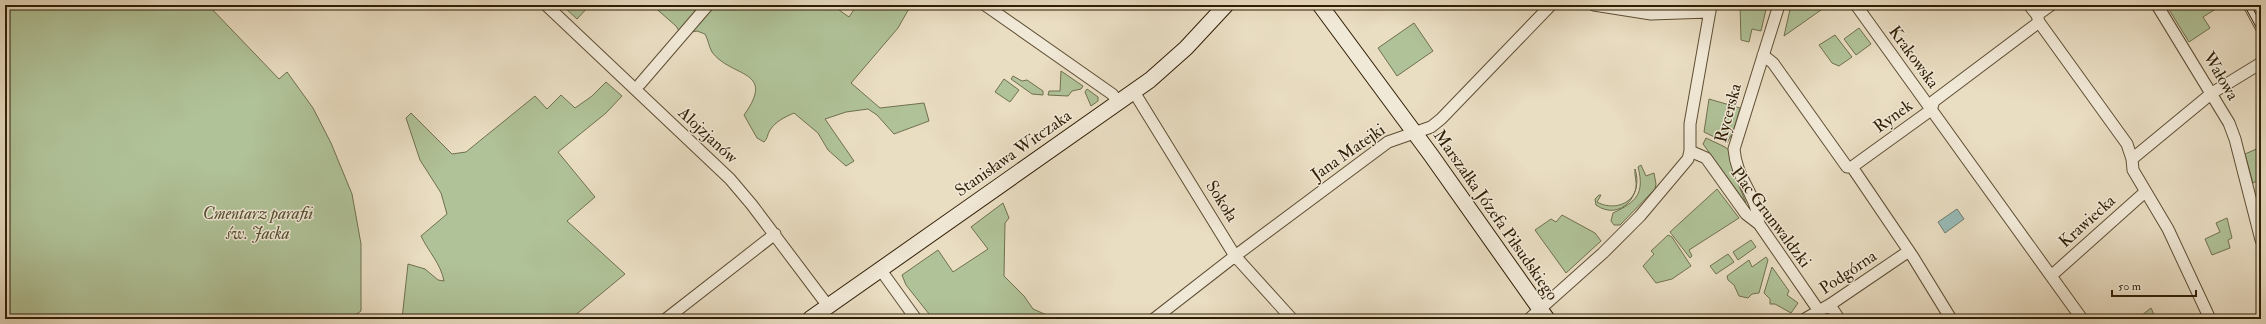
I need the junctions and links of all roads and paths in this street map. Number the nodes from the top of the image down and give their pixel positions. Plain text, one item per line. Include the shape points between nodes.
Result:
1 (546, 5) edge
2 (708, 5) edge
3 (985, 5) edge
4 (1226, 5) edge
5 (1320, 5) edge
6 (1551, 5) edge
7 (1594, 5) edge
8 (1779, 5) edge
9 (1856, 5) edge
10 (2029, 5) edge
11 (2051, 5) edge
12 (2158, 5) edge
13 (2249, 5) edge
14 (1711, 8) edge
15 (2038, 18) junction
16 (2261, 27) edge
17 (1764, 55) junction
18 (2261, 63) edge
19 (640, 84) dead end
20 (1134, 92) junction
21 (2212, 93) junction
22 (1119, 103) junction
23 (1931, 110) junction
24 (1414, 132) junction
25 (1690, 151) junction
26 (2132, 159) junction
27 (1852, 167) junction
28 (2145, 192) junction
29 (1759, 224) junction
30 (775, 234) junction
31 (2261, 240) edge
32 (1909, 251) junction
33 (1235, 256) junction
34 (880, 269) junction
35 (2051, 276) junction
36 (1830, 305) junction
37 (828, 306) junction
38 (1819, 311) junction
39 (1539, 316) edge
40 (666, 319) edge
41 (810, 319) edge
42 (916, 319) edge
43 (1154, 319) edge
44 (1292, 319) edge
45 (1805, 319) edge
46 (1839, 319) edge
47 (1951, 319) edge
48 (2082, 319) edge
49 (2210, 319) edge

1 - 30 street, Alojzjanów via 730,179
2 - 19 street
3 - 22 street via 1112,94
4 - 20 street, Stanisława Witczaka via 1165,68
5 - 24 street, Marszałka Józefa Piłsudskiego
6 - 24 street, Jana Matejki via 1441,120 1431,127
7 - 14 street via 1651,14
8 - 17 street, Rycerska
9 - 23 street, Krakowska
10 - 15 street
11 - 15 street
12 - 21 street, Wałowa
13 - 16 street
14 - 25 street via 1690,124
15 - 23 street via 1934,101
15 - 26 street via 2121,133
17 - 27 street via 1773,63 1847,166
17 - 29 street, Rycerska via 1734,149 1735,161 1755,205
18 - 21 street
20 - 22 street, Stanisława Witczaka
20 - 33 street, Sokoła
21 - 26 street
21 - 31 street, Wałowa via 2235,139
22 - 34 street, Stanisława Witczaka
23 - 27 street, Rynek
23 - 35 street, Rynek
24 - 33 street, Jana Matejki via 1390,140
24 - 39 street, Marszałka Józefa Piłsudskiego
25 - 29 street, Plac Grunwaldzki via 1706,158 1746,214
25 - 39 street via 1683,166 1640,216
26 - 28 street via 2133,170
27 - 32 street
28 - 35 street, Krawiecka
28 - 49 street via 2168,230
29 - 38 street, Plac Grunwaldzki
30 - 37 street, Alojzjanów
30 - 40 street
32 - 36 street, Podgórna
32 - 47 street
33 - 43 street, Jana Matejki
33 - 44 street, Sokoła
34 - 37 street, Stanisława Witczaka
34 - 42 street
35 - 48 street, Rynek
36 - 38 street, Podgórna
36 - 46 street
37 - 41 street, Stanisława Witczaka
38 - 45 street, Podgórna

